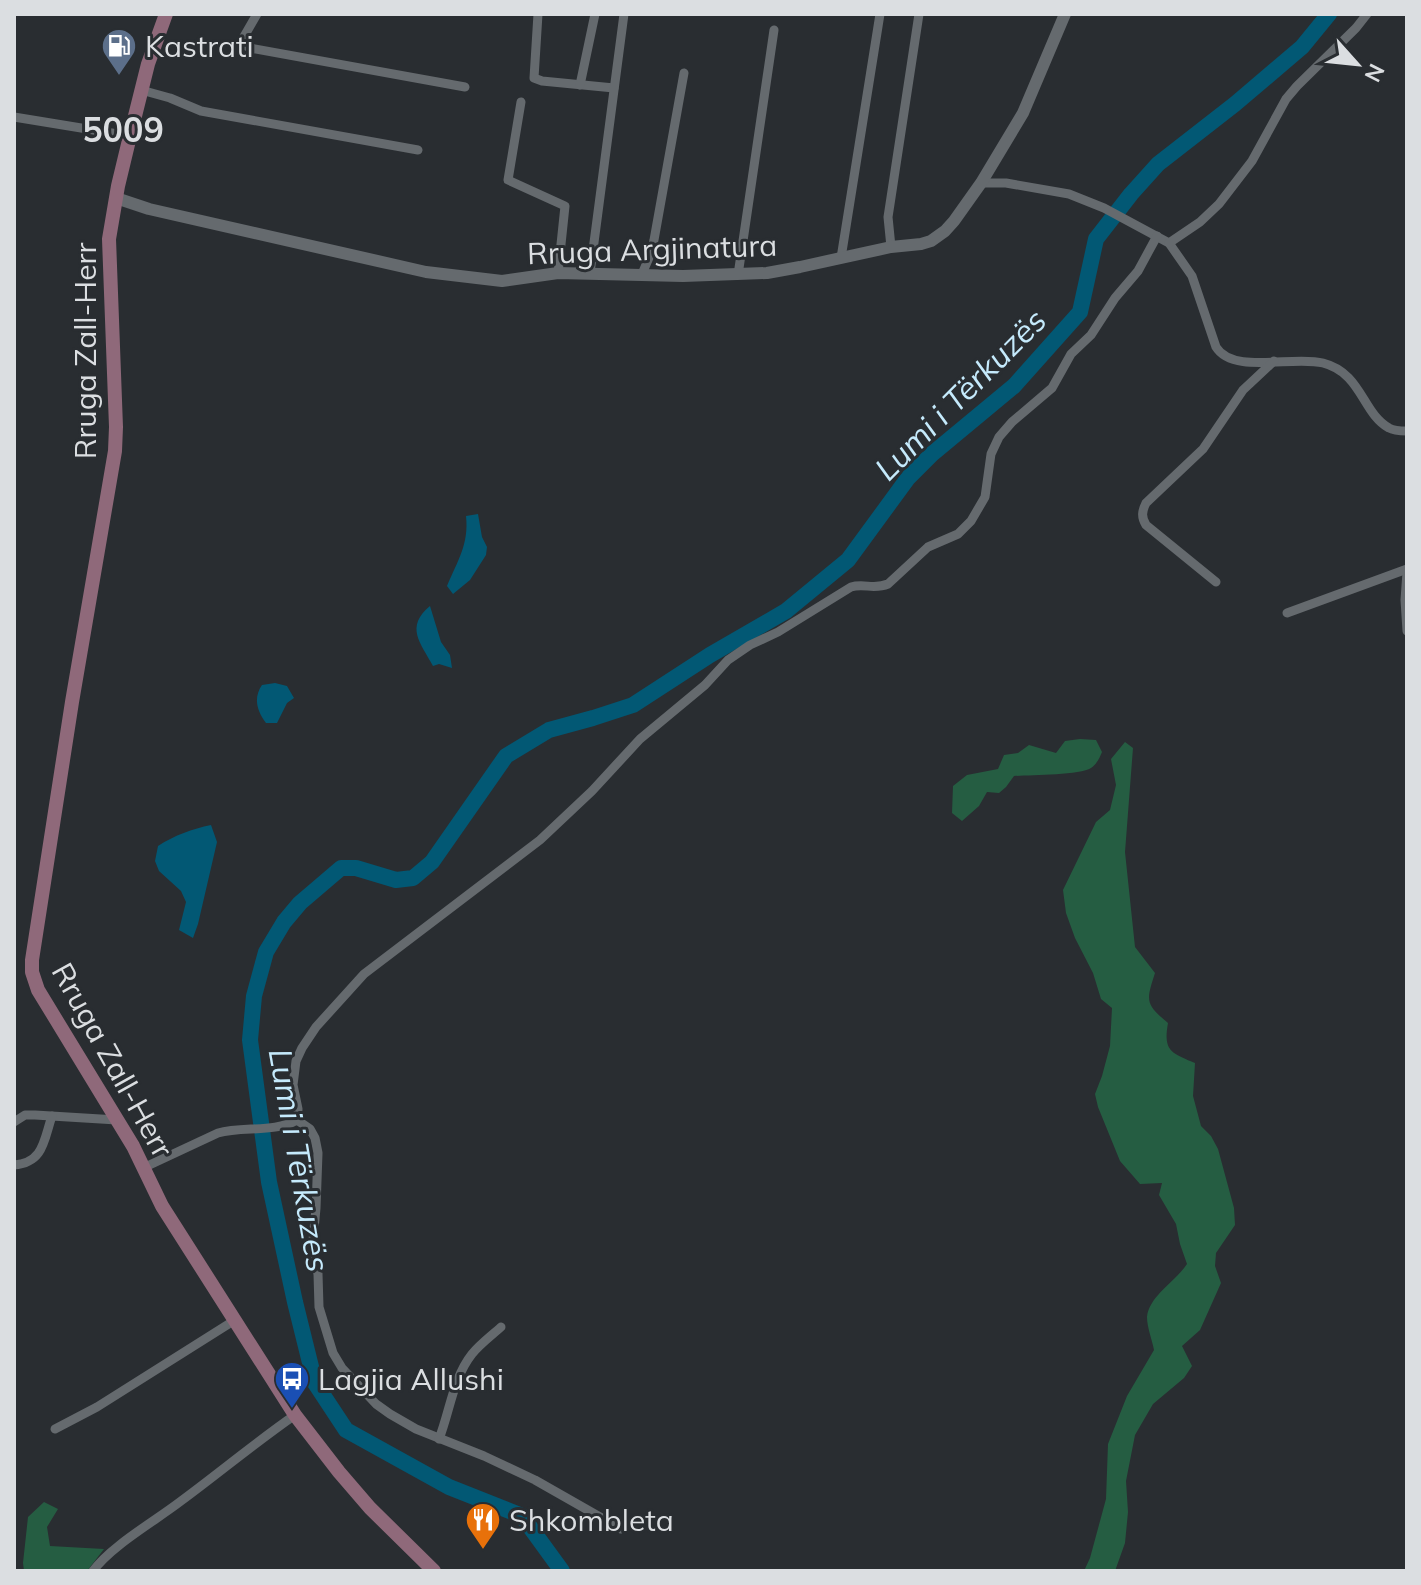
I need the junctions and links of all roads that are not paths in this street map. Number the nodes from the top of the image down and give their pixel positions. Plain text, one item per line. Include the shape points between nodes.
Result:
1 (166, 14) edge
2 (257, 14) edge
3 (538, 14) edge
4 (595, 14) edge
5 (624, 14) edge
6 (880, 14) edge
7 (919, 14) edge
8 (1065, 14) edge
9 (1367, 14) edge
10 (774, 30) dead end
11 (684, 73) dead end
12 (580, 85) junction
13 (465, 87) dead end
14 (614, 88) junction
15 (141, 90) junction
16 (521, 102) dead end
17 (14, 117) edge
18 (130, 136) junction
19 (418, 150) dead end
20 (981, 183) junction
21 (116, 198) junction
22 (1157, 236) junction
23 (1169, 243) junction
24 (891, 247) junction
25 (841, 258) junction
26 (558, 273) junction
27 (590, 273) junction
28 (642, 274) junction
29 (738, 275) junction
30 (1274, 361) junction
31 (1407, 431) edge
32 (1407, 571) edge
33 (1216, 582) dead end
34 (1287, 613) dead end
35 (1407, 631) edge
36 (52, 1116) junction
37 (117, 1120) junction
38 (297, 1120) junction
39 (14, 1122) edge
40 (14, 1165) edge
41 (143, 1168) junction
42 (235, 1320) junction
43 (501, 1327) dead end
44 (295, 1415) junction
45 (55, 1429) dead end
46 (439, 1439) junction
47 (621, 1529) dead end
48 (93, 1571) edge
49 (434, 1571) edge

1 - 15 main road, Rruga Zall-Herr
2 - 13 street via 242,40 250,48
3 - 12 street via 534,78
4 - 12 street
5 - 14 street
6 - 25 street
7 - 24 street via 888,217
8 - 20 street, Rruga Argjinatura via 1023,113
9 - 23 street via 1286,99 1252,161 1219,204
10 - 29 street
11 - 28 street via 654,240
12 - 14 street
14 - 27 street
15 - 18 main road, Rruga Zall-Herr
15 - 19 street via 201,111
16 - 26 street via 508,180 565,206
17 - 18 street
18 - 21 main road, Rruga Zall-Herr
20 - 22 street via 1069,194
20 - 24 street, Rruga Argjinatura via 938,237
21 - 26 street, Rruga Argjinatura via 461,278 502,281
21 - 37 main road, Rruga Zall-Herr via 109,251 115,451 32,972
22 - 23 street
22 - 38 street via 1138,271 1071,354 1052,388 999,437 985,497 965,528 928,547 888,584 843,591 728,660 540,840 364,974 316,1027 296,1061
23 - 30 street via 1192,276 1220,354 1235,361
24 - 25 street, Rruga Argjinatura
25 - 29 street, Rruga Argjinatura
26 - 27 street, Rruga Argjinatura
27 - 28 street, Rruga Argjinatura
28 - 29 street, Rruga Argjinatura
30 - 31 street via 1311,361 1337,369 1350,378 1383,423
30 - 33 street via 1243,390 1203,449 1143,510 1146,525
32 - 34 street
32 - 35 street
36 - 37 street
36 - 39 street via 25,1115
36 - 40 street via 38,1155
37 - 41 main road, Rruga Zall-Herr
38 - 41 street via 218,1133
38 - 46 street via 310,1129 318,1153 312,1251 319,1307 333,1353 376,1404
41 - 42 main road, Rruga Zall-Herr
42 - 44 main road, Rruga Zall-Herr
42 - 45 street
43 - 46 street via 470,1356
44 - 48 street via 104,1557
44 - 49 main road, Rruga Zall-Herr via 370,1508
46 - 47 street via 535,1480

